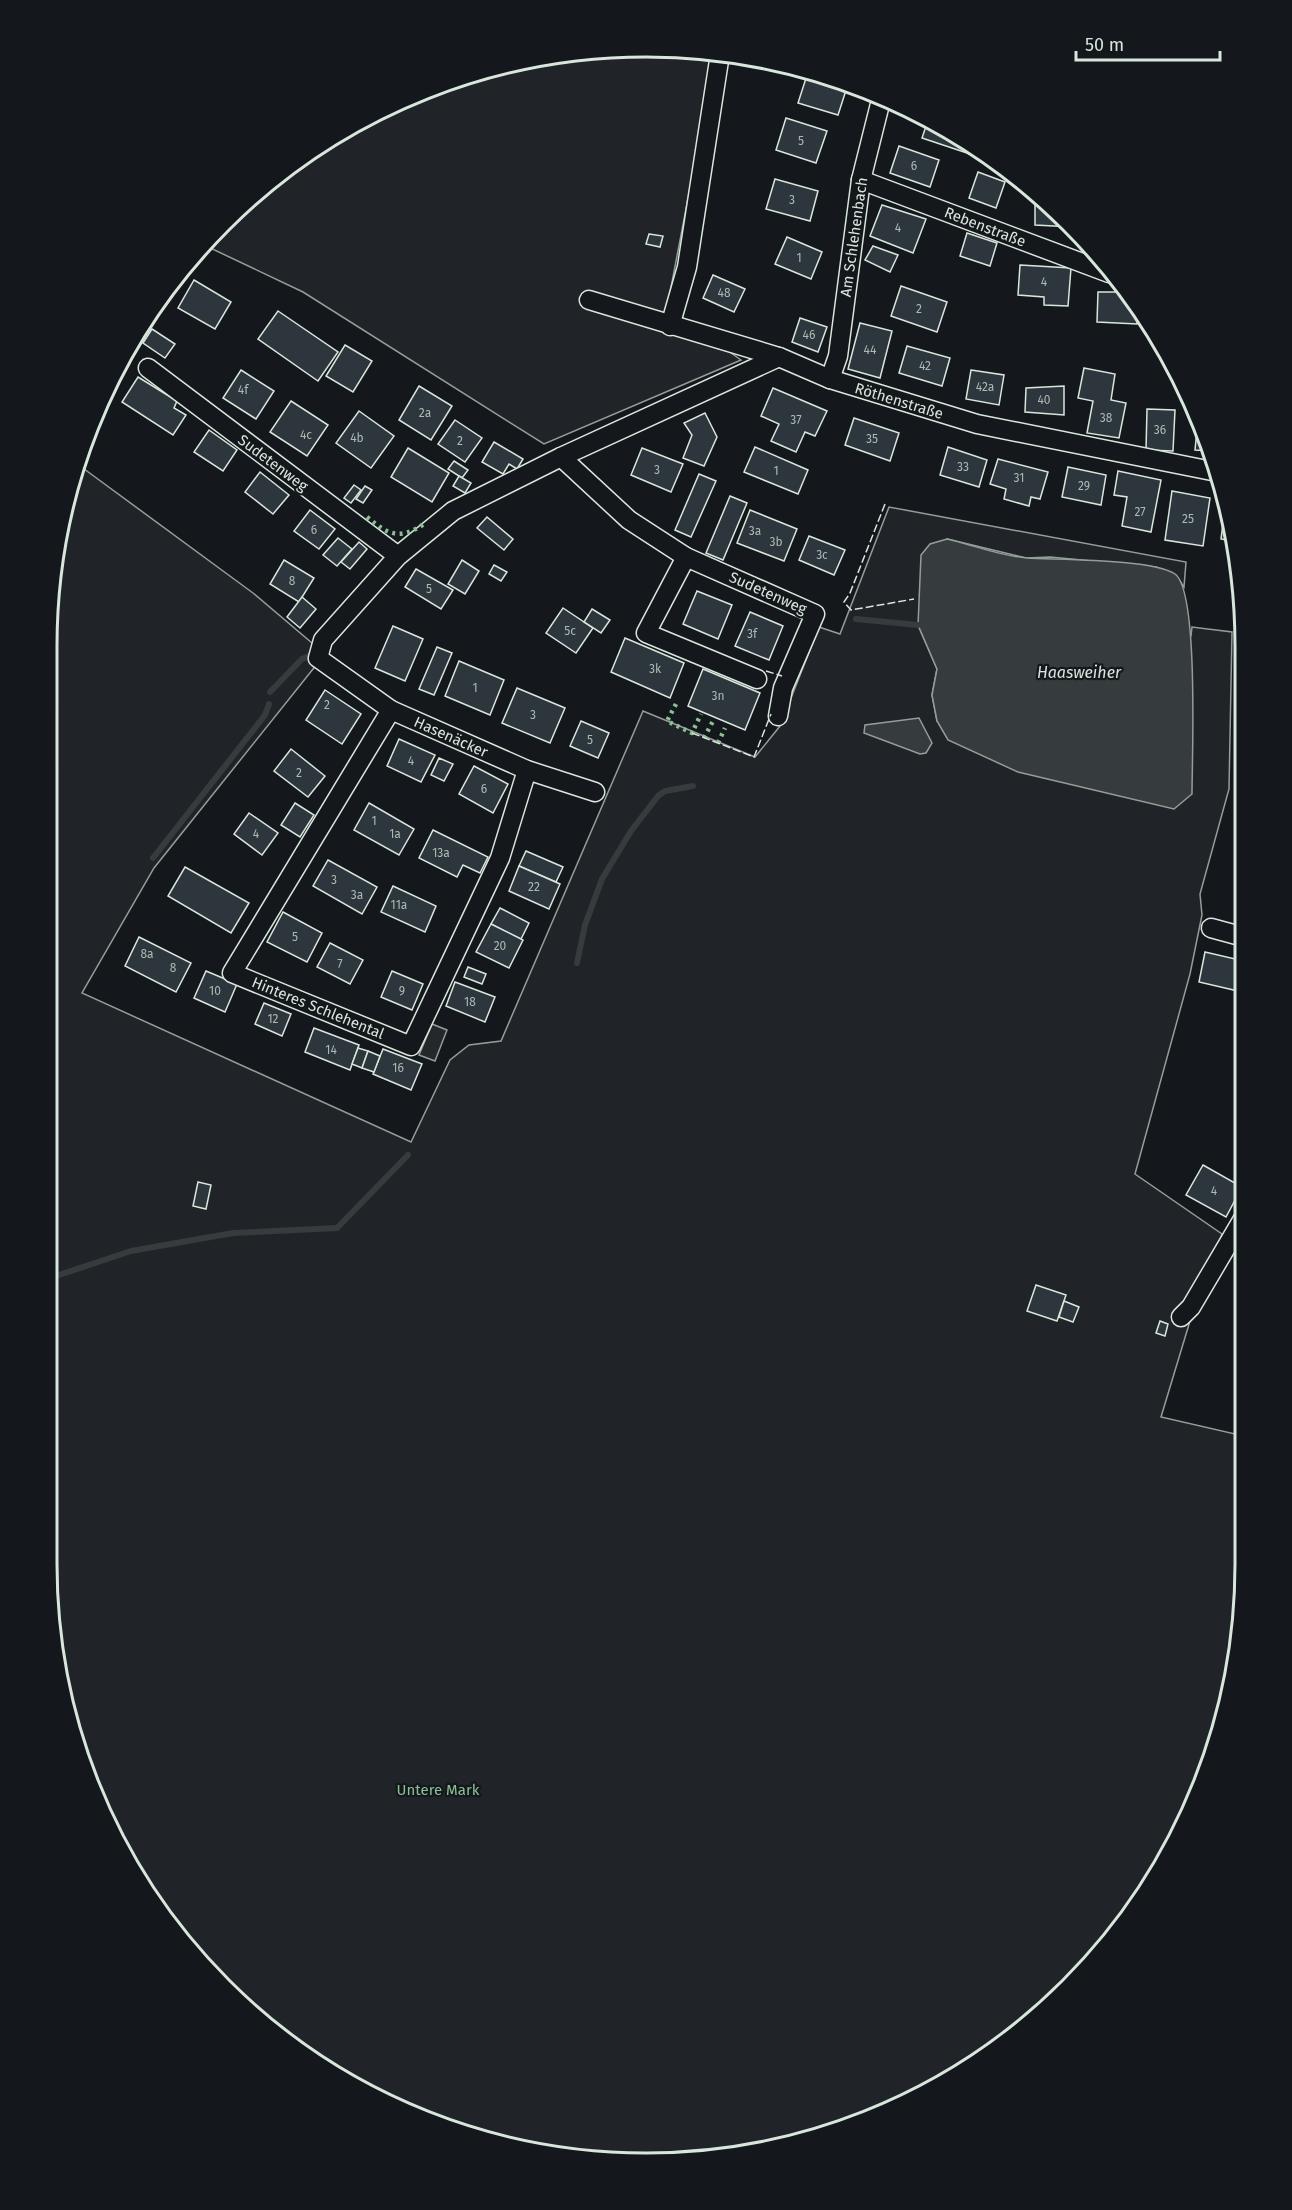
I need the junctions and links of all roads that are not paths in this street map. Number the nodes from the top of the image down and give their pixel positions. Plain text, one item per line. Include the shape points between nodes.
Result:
1 (719, 62) edge
2 (880, 106) edge
3 (861, 180) junction
4 (1098, 269) edge
5 (589, 300) dead end
6 (670, 326) junction
7 (779, 357) junction
8 (148, 368) dead end
9 (830, 379) junction
10 (561, 457) junction
11 (1208, 470) edge
12 (398, 556) junction
13 (686, 557) junction
14 (757, 678) dead end
15 (391, 710) junction
16 (778, 716) dead end
17 (527, 770) junction
18 (596, 792) dead end
19 (1211, 928) dead end
20 (1235, 935) edge
21 (1235, 1232) edge
22 (1181, 1317) dead end

1 - 6 street via 687,267
2 - 3 street, Am Schlehenbach
3 - 4 street, Rebenstraße
3 - 9 street, Am Schlehenbach via 838,356
5 - 6 street, Röthenstraße
6 - 7 street, Röthenstraße
7 - 9 street, Röthenstraße
7 - 10 street
8 - 12 street, Sudetenweg
9 - 11 street, Röthenstraße via 977,424
10 - 12 street via 453,511
10 - 13 street, Sudetenweg via 629,520
12 - 15 street, Hasenäcker via 323,640 318,658
13 - 14 street via 646,633
13 - 16 street, Sudetenweg via 815,614 783,688
15 - 17 street, Hasenäcker
15 - 17 street, Hinteres Schlehental via 232,973 411,1046 500,858
17 - 18 street, Hasenäcker
19 - 20 street
21 - 22 street via 1191,1307

